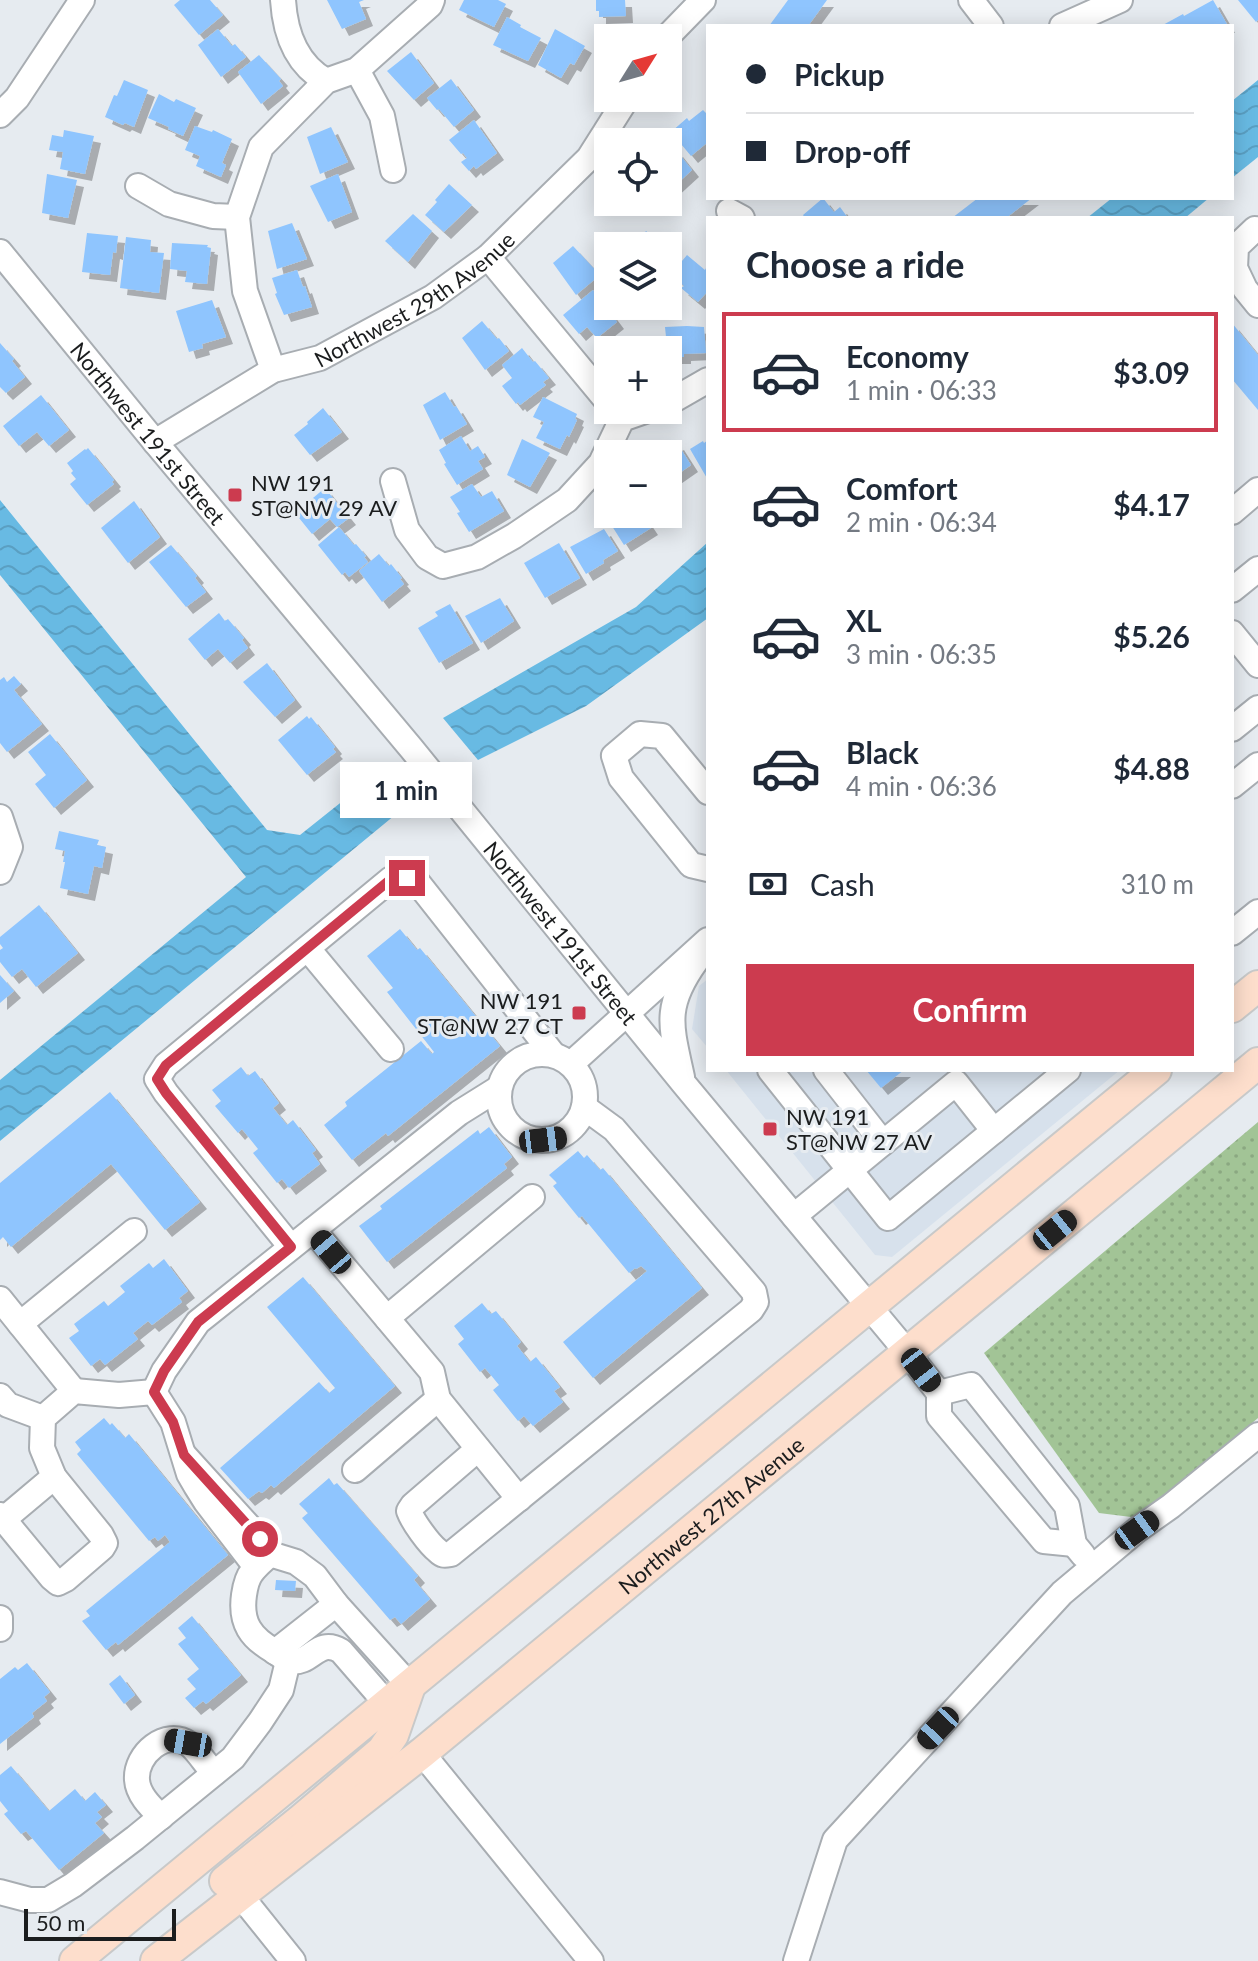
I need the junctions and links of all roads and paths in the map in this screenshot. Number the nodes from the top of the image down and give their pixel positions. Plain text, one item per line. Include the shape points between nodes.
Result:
1 (82, 0) edge
2 (283, 0) edge
3 (432, 0) edge
4 (703, 0) edge
5 (971, 0) edge
6 (1120, 0) edge
7 (680, 24) edge
8 (989, 24) edge
9 (1066, 24) edge
10 (357, 70) junction
11 (326, 81) junction
12 (618, 112) edge
13 (0, 115) edge
14 (393, 170) dead end
15 (138, 186) dead end
16 (237, 217) junction
17 (1258, 230) edge
18 (0, 252) edge
19 (488, 257) junction
20 (1258, 305) edge
21 (273, 370) junction
22 (706, 381) edge
23 (594, 385) edge
24 (682, 395) edge
25 (611, 424) edge
26 (155, 442) junction
27 (393, 481) dead end
28 (1258, 490) edge
29 (1234, 510) edge
30 (1258, 569) edge
31 (1234, 588) edge
32 (1234, 635) edge
33 (1258, 665) edge
34 (1258, 708) edge
35 (1234, 727) edge
36 (1258, 765) edge
37 (1234, 784) edge
38 (706, 790) edge
39 (0, 817) edge
40 (706, 869) edge
41 (0, 872) edge
42 (1258, 912) edge
43 (1234, 931) edge
44 (706, 943) edge
45 (706, 944) edge
46 (308, 949) junction
47 (1258, 986) edge
48 (1234, 1005) edge
49 (626, 1013) junction
50 (391, 1049) dead end
51 (562, 1058) junction
52 (1258, 1063) edge
53 (772, 1072) edge
54 (828, 1072) edge
55 (1066, 1072) edge
56 (1149, 1072) edge
57 (684, 1084) junction
58 (499, 1088) junction
59 (584, 1107) junction
60 (994, 1131) junction
61 (883, 1143) junction
62 (850, 1170) junction
63 (532, 1197) dead end
64 (794, 1216) junction
65 (313, 1230) junction
66 (134, 1231) dead end
67 (291, 1247) junction
68 (0, 1299) edge
69 (868, 1306) junction
70 (387, 1318) junction
71 (20, 1324) junction
72 (907, 1352) junction
73 (74, 1391) junction
74 (154, 1392) junction
75 (939, 1393) junction
76 (0, 1396) edge
77 (438, 1399) junction
78 (43, 1418) junction
79 (1258, 1435) edge
80 (478, 1449) junction
81 (355, 1470) dead end
82 (54, 1477) junction
83 (519, 1499) junction
84 (2, 1517) edge
85 (1074, 1544) junction
86 (263, 1561) junction
87 (1092, 1567) junction
88 (336, 1604) junction
89 (0, 1618) edge
90 (0, 1629) edge
91 (281, 1656) junction
92 (398, 1695) junction
93 (422, 1753) junction
94 (214, 1773) junction
95 (161, 1817) junction
96 (0, 1892) edge
97 (240, 1895) junction
98 (190, 1935) junction
99 (75, 1961) edge
100 (156, 1961) edge
101 (293, 1961) edge
102 (591, 1961) edge
103 (796, 1961) edge

1 - 13 street
2 - 11 street via 293,47
3 - 10 street
4 - 7 street
5 - 8 street
6 - 9 street
10 - 11 street
10 - 14 street via 382,116
11 - 16 street via 261,147
12 - 19 street, Northwest 29th Avenue via 589,158
15 - 16 street via 169,204
16 - 21 street via 245,291
17 - 20 street via 1236,247 1235,268
18 - 26 street, Northwest 191st Street
19 - 21 street, Northwest 29th Avenue via 433,297 320,358
19 - 23 street
21 - 26 street, Northwest 29th Avenue
22 - 24 street
25 - 27 street via 601,463 567,500 477,557 443,566 427,557 407,530
26 - 49 street, Northwest 191st Street
28 - 29 street
30 - 31 street
32 - 33 street
34 - 35 street
36 - 37 street
38 - 40 street via 662,736 640,734 614,756 621,778 691,865
39 - 41 street via 10,847
42 - 43 street
44 - 49 street
45 - 57 street via 673,1003 672,1030
46 - 50 street
46 - 51 street via 391,879 407,878 418,883
46 - 67 street via 166,1065 157,1079
47 - 48 main road
49 - 51 street
49 - 57 street, Northwest 191st Street
51 - 58 street via 527,1057 513,1066
51 - 59 street via 581,1077
52 - 72 main road, Northwest 27th Avenue
53 - 62 street
54 - 61 street
55 - 60 street
56 - 69 main road
57 - 64 street, Northwest 191st Street
58 - 59 street via 507,1122 529,1139 559,1138 582,1116
58 - 65 street via 459,1113
59 - 83 street via 614,1129 754,1292 756,1302
60 - 61 street via 956,1083
60 - 62 street via 888,1218
61 - 62 street
62 - 64 street
63 - 70 street
64 - 69 street, Northwest 191st Street
65 - 67 street
65 - 70 street
66 - 71 street
67 - 74 street via 198,1322
68 - 71 street
69 - 72 street, Northwest 191st Street
69 - 92 main road
70 - 77 street via 432,1372
71 - 73 street
72 - 75 street, Northwest 191st Street
72 - 93 main road, Northwest 27th Avenue
73 - 74 street
73 - 78 street
74 - 86 street via 173,1422 184,1455 253,1531
75 - 85 street, Northwest 191st Street via 939,1416 1044,1541
75 - 85 street via 971,1385 1067,1506
76 - 78 street via 8,1405
77 - 80 street
77 - 81 street
78 - 82 street via 42,1448
79 - 87 street
80 - 83 street
80 - 83 street via 409,1511 438,1552 451,1554
82 - 84 street
82 - 84 street via 105,1543 66,1579 58,1583 52,1578
85 - 87 street
86 - 88 street via 296,1562 315,1576
86 - 91 street via 249,1574 244,1622 260,1644
87 - 103 street via 1062,1593 835,1840
88 - 91 street
88 - 92 street
89 - 90 street
91 - 92 street via 302,1661 332,1646
91 - 94 street via 281,1690 233,1758
92 - 98 main road via 393,1735 382,1751 207,1896
92 - 99 main road
93 - 97 main road, Northwest 27th Avenue
93 - 102 street
94 - 95 street
94 - 95 street via 188,1743 171,1740 145,1753 136,1782
95 - 96 street via 48,1900
97 - 98 main road, Northwest 27th Avenue
97 - 101 street
98 - 100 main road, Northwest 27th Avenue

